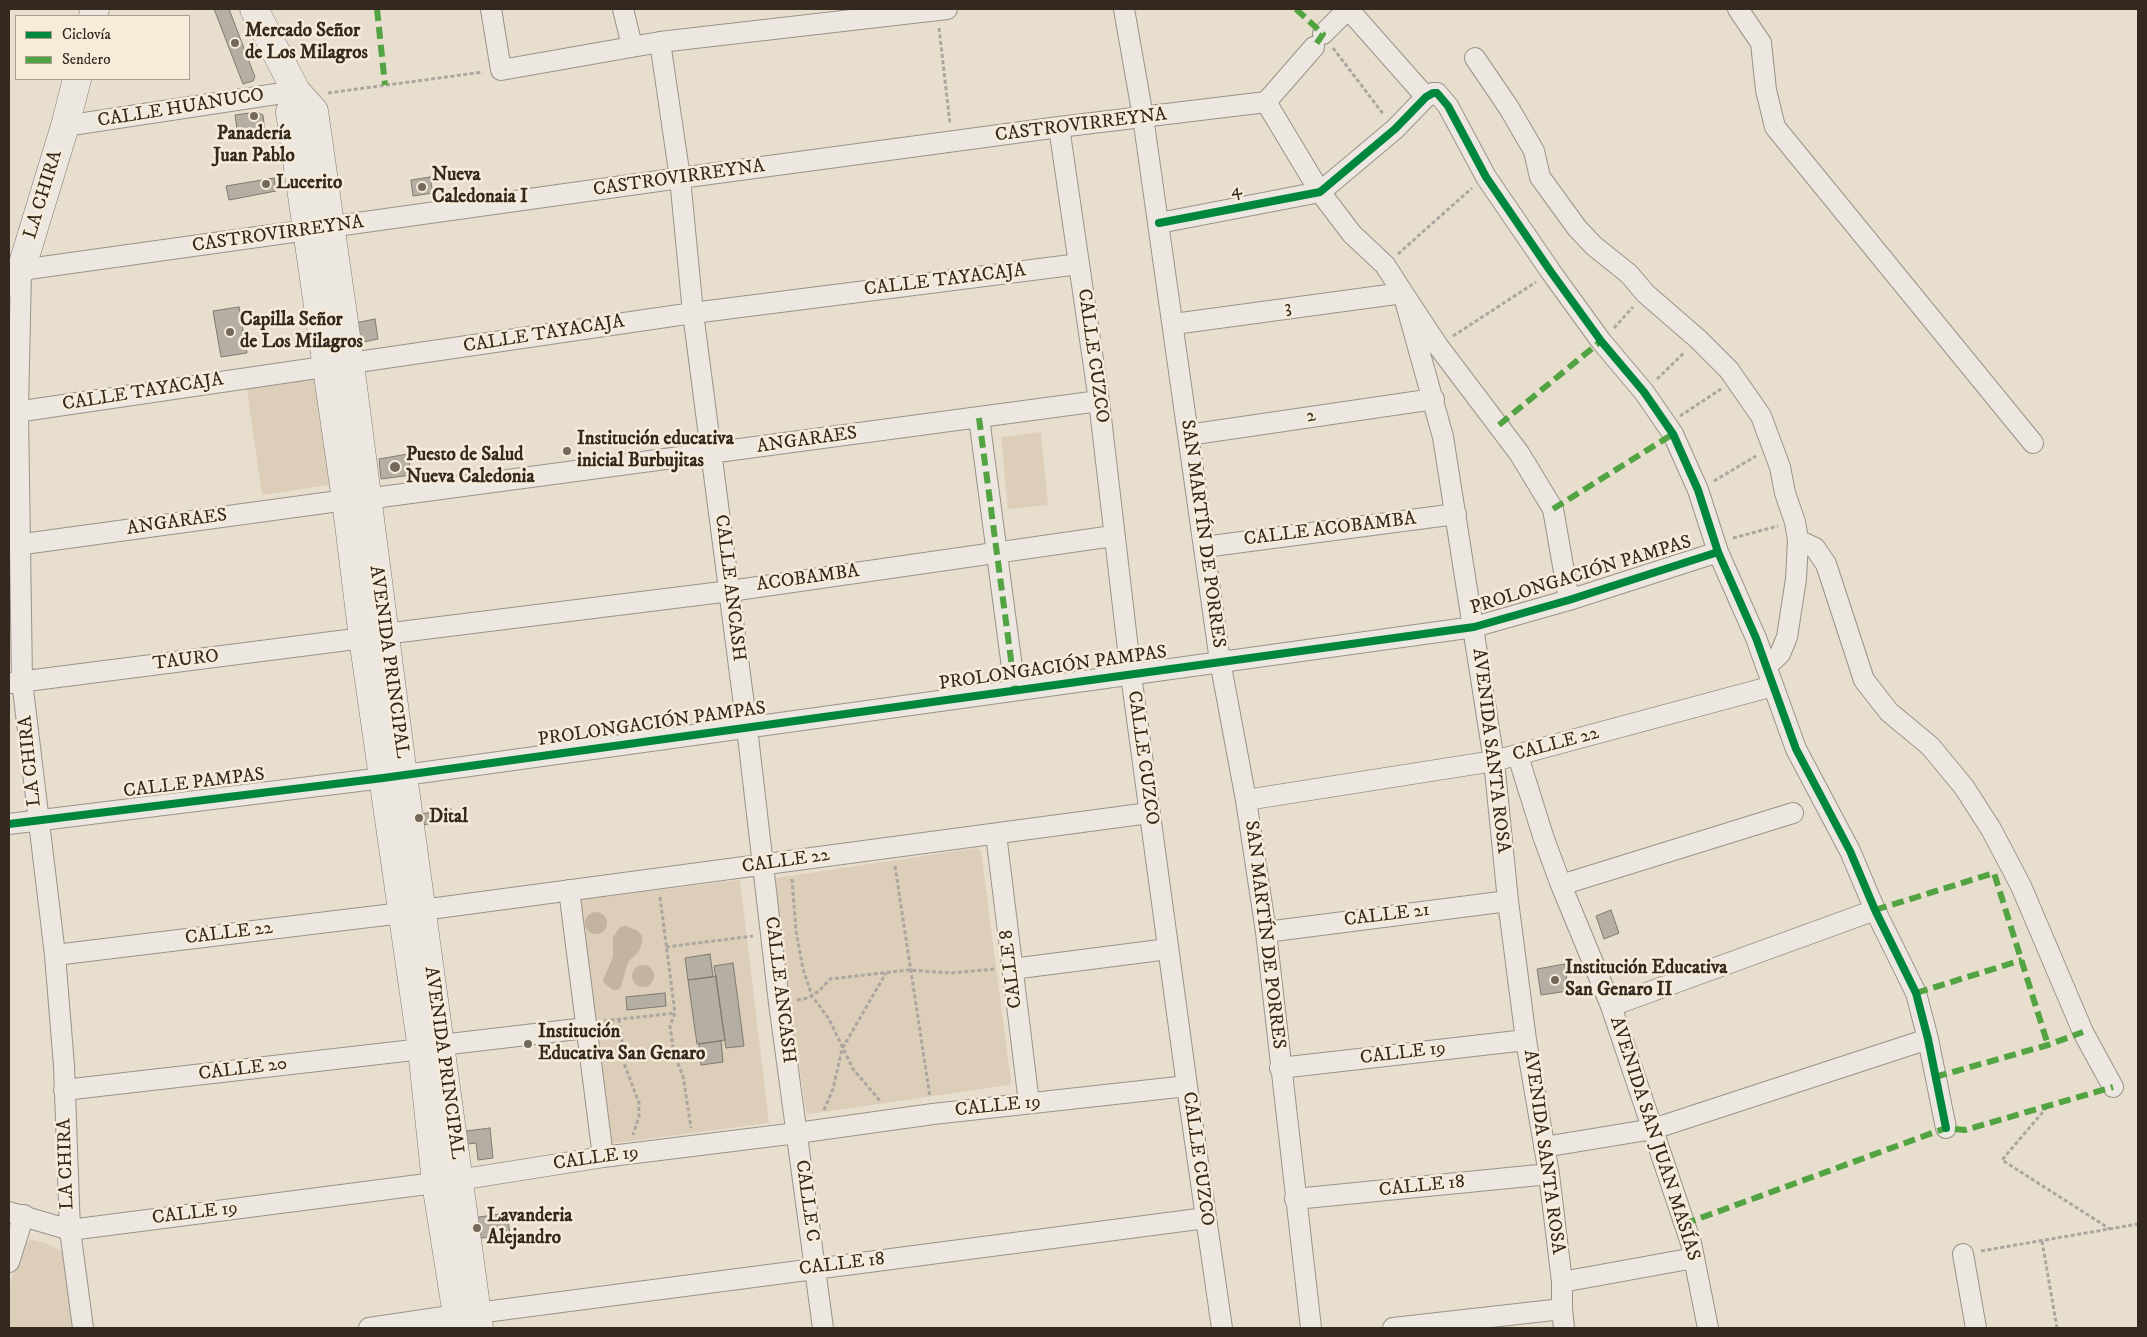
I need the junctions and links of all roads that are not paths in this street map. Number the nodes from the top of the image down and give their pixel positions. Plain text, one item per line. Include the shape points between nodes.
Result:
1 (254, 9) edge
2 (491, 9) edge
3 (623, 9) edge
4 (1124, 9) edge
5 (1738, 9) edge
6 (942, 10) edge
7 (660, 42) junction
8 (632, 46) junction
9 (1475, 58) dead end
10 (77, 80) edge
11 (296, 91) junction
12 (1426, 97) junction
13 (1266, 102) junction
14 (1143, 118) junction
15 (65, 126) junction
16 (1059, 127) junction
17 (680, 178) junction
18 (1320, 192) junction
19 (1159, 223) junction
20 (320, 229) junction
21 (1079, 264) junction
22 (15, 277) edge
23 (1403, 293) junction
24 (693, 313) junction
25 (1174, 324) junction
26 (338, 365) junction
27 (1434, 399) junction
28 (1098, 400) junction
29 (14, 412) edge
30 (979, 418) junction
31 (1188, 435) junction
32 (2033, 443) dead end
33 (712, 453) junction
34 (356, 500) junction
35 (1456, 514) junction
36 (1797, 531) junction
37 (1113, 536) junction
38 (14, 545) edge
39 (1204, 547) junction
40 (1717, 547) junction
41 (997, 552) junction
42 (730, 591) junction
43 (1569, 600) junction
44 (1474, 627) junction
45 (373, 636) junction
46 (1220, 662) junction
47 (1767, 666) junction
48 (1131, 675) junction
49 (16, 683) edge
50 (1774, 686) junction
51 (1015, 690) junction
52 (747, 728) junction
53 (1518, 756) junction
54 (1494, 762) junction
55 (393, 777) junction
56 (1246, 800) junction
57 (1150, 813) junction
58 (1793, 813) dead end
59 (38, 819) junction
60 (9, 824) edge
61 (996, 834) junction
62 (763, 866) junction
63 (1561, 885) junction
64 (569, 890) junction
65 (1508, 901) junction
66 (1876, 910) junction
67 (412, 911) junction
68 (1266, 932) junction
69 (1168, 948) junction
70 (56, 955) junction
71 (1012, 968) junction
72 (1612, 1006) junction
73 (586, 1025) junction
74 (1928, 1039) junction
75 (1526, 1040) junction
76 (432, 1047) junction
77 (1280, 1068) junction
78 (1186, 1086) junction
79 (2113, 1087) dead end
80 (64, 1090) junction
81 (1029, 1103) junction
82 (1946, 1128) dead end
83 (1653, 1129) junction
84 (806, 1132) junction
85 (1544, 1147) junction
86 (613, 1156) junction
87 (1549, 1174) junction
88 (447, 1182) junction
89 (1295, 1199) junction
90 (16, 1214) edge
91 (1206, 1218) junction
92 (70, 1230) junction
93 (1963, 1254) road end
94 (1694, 1258) junction
95 (9, 1262) edge
96 (815, 1268) junction
97 (1562, 1282) junction
98 (1563, 1319) edge
99 (468, 1321) edge
100 (83, 1328) edge
101 (368, 1328) edge
102 (823, 1328) edge
103 (1222, 1328) edge
104 (1311, 1328) edge
105 (1393, 1328) edge
106 (1708, 1328) edge
107 (1976, 1328) edge

1 - 11 street, AVENIDA PRINCIPAL
2 - 8 street via 501,70
3 - 8 street
4 - 14 street, SAN MARTÍN DE PORRES
5 - 32 street via 1761,43 1766,90 1775,127
6 - 7 street
7 - 8 street
7 - 17 street, CALLE ANCASH
9 - 36 street via 1529,143 1540,177 1577,228 1698,339 1736,379 1761,416 1780,467
10 - 15 street, LA CHIRA
11 - 15 street, CALLE HUANUCO
11 - 20 street, AVENIDA PRINCIPAL via 314,111
12 - 13 street via 1347,10
12 - 18 street
12 - 40 street via 1437,94 1448,106 1486,176 1551,272 1667,424 1698,490
13 - 14 street, CASTROVIRREYNA
13 - 18 street, AVENIDA SANTA ROSA
14 - 16 street, CASTROVIRREYNA
14 - 19 street, SAN MARTÍN DE PORRES
15 - 22 street, LA CHIRA
16 - 17 street, CASTROVIRREYNA
16 - 21 street, CALLE CUZCO
17 - 20 street, CASTROVIRREYNA
17 - 24 street, CALLE ANCASH
18 - 19 street, 4
18 - 23 street, AVENIDA SANTA ROSA via 1352,234 1385,266
19 - 25 street, SAN MARTÍN DE PORRES
20 - 22 street, CASTROVIRREYNA
20 - 26 street, AVENIDA PRINCIPAL
21 - 24 street, CALLE TAYACAJA
21 - 28 street, CALLE CUZCO
22 - 29 street, LA CHIRA
23 - 25 street, 3
23 - 27 street, AVENIDA SANTA ROSA
23 - 43 street via 1438,346 1519,453 1552,509
24 - 26 street, CALLE TAYACAJA
24 - 33 street, CALLE ANCASH
25 - 31 street, SAN MARTÍN DE PORRES
26 - 29 street, CALLE TAYACAJA
26 - 34 street, AVENIDA PRINCIPAL
27 - 31 street, 2
27 - 35 street, AVENIDA SANTA ROSA
28 - 30 street, ANGARAES
28 - 37 street, CALLE CUZCO
29 - 38 street, LA CHIRA
30 - 33 street, ANGARAES
30 - 41 street
31 - 39 street, SAN MARTÍN DE PORRES
33 - 34 street, ANGARAES
33 - 42 street, CALLE ANCASH
34 - 38 street, ANGARAES
34 - 45 street, AVENIDA PRINCIPAL
35 - 39 street, CALLE ACOBAMBA
35 - 44 street, AVENIDA SANTA ROSA
36 - 47 street via 1796,579 1787,637 1780,654
36 - 79 street via 1826,564 1864,680 1889,712 1930,746 1964,787 1991,829 2021,886 2083,1032
37 - 41 street, ACOBAMBA
37 - 48 street, CALLE CUZCO
38 - 49 street, LA CHIRA
39 - 46 street, SAN MARTÍN DE PORRES
40 - 43 street, PROLONGACIÓN PAMPAS
40 - 47 street
41 - 42 street, ACOBAMBA
41 - 51 street
42 - 45 street, ACOBAMBA
42 - 52 street, CALLE ANCASH
43 - 44 street, PROLONGACIÓN PAMPAS
44 - 46 street, PROLONGACIÓN PAMPAS
44 - 54 street, AVENIDA SANTA ROSA
45 - 49 street, TAURO
45 - 55 street, AVENIDA PRINCIPAL
46 - 48 street, PROLONGACIÓN PAMPAS
46 - 56 street, SAN MARTÍN DE PORRES
47 - 50 street
48 - 51 street, PROLONGACIÓN PAMPAS
48 - 57 street, CALLE CUZCO
49 - 59 street, LA CHIRA
50 - 53 street, CALLE 22
50 - 66 street via 1796,749 1850,852
51 - 52 street, PROLONGACIÓN PAMPAS
52 - 55 street, PROLONGACIÓN PAMPAS
52 - 62 street, CALLE ANCASH
53 - 54 street, CALLE 22
53 - 63 street, AVENIDA SAN JUAN MASÍAS
54 - 56 street, CALLE 22
54 - 65 street, AVENIDA SANTA ROSA
55 - 59 street, CALLE PAMPAS
55 - 67 street, AVENIDA PRINCIPAL
56 - 68 street, SAN MARTÍN DE PORRES
57 - 61 street, CALLE 22
57 - 69 street, CALLE CUZCO
58 - 63 street
59 - 60 street, CALLE PAMPAS
59 - 70 street, LA CHIRA
61 - 62 street, CALLE 22
61 - 71 street, CALLE 8
62 - 64 street, CALLE 22
62 - 84 street, CALLE ANCASH via 779,1003
63 - 72 street, AVENIDA SAN JUAN MASÍAS
64 - 67 street, CALLE 22
64 - 73 street
65 - 68 street, CALLE 21
65 - 75 street, AVENIDA SANTA ROSA
66 - 72 street
66 - 74 street via 1916,993
67 - 70 street, CALLE 22
67 - 76 street, AVENIDA PRINCIPAL
68 - 77 street, SAN MARTÍN DE PORRES
69 - 71 street
69 - 78 street, CALLE CUZCO
70 - 80 street, LA CHIRA
71 - 81 street, CALLE 8
72 - 83 street, AVENIDA SAN JUAN MASÍAS
73 - 76 street, CALLE 20
73 - 86 street
74 - 82 street
74 - 83 street
75 - 77 street, CALLE 19
75 - 85 street, AVENIDA SANTA ROSA
76 - 80 street, CALLE 20
76 - 88 street, AVENIDA PRINCIPAL
77 - 89 street, SAN MARTÍN DE PORRES
78 - 81 street, CALLE 19
78 - 91 street, CALLE CUZCO
80 - 92 street, LA CHIRA
81 - 84 street, CALLE 19
83 - 85 street
83 - 94 street, AVENIDA SAN JUAN MASÍAS
84 - 86 street, CALLE 19
84 - 96 street, CALLE C
85 - 87 street, AVENIDA SANTA ROSA
86 - 88 street, CALLE 19
87 - 89 street, CALLE 18
87 - 97 street, AVENIDA SANTA ROSA
88 - 92 street, CALLE 19
88 - 99 street, AVENIDA PRINCIPAL
89 - 104 street, SAN MARTÍN DE PORRES
90 - 92 street, CALLE 19
90 - 95 street
91 - 96 street, CALLE 18
91 - 103 street, CALLE CUZCO
92 - 100 street, LA CHIRA
93 - 107 street
94 - 97 street
94 - 106 street, AVENIDA SAN JUAN MASÍAS
96 - 99 street, CALLE 18
96 - 102 street, CALLE C
97 - 98 street, AVENIDA SANTA ROSA
98 - 105 street
99 - 101 street, CALLE 18

